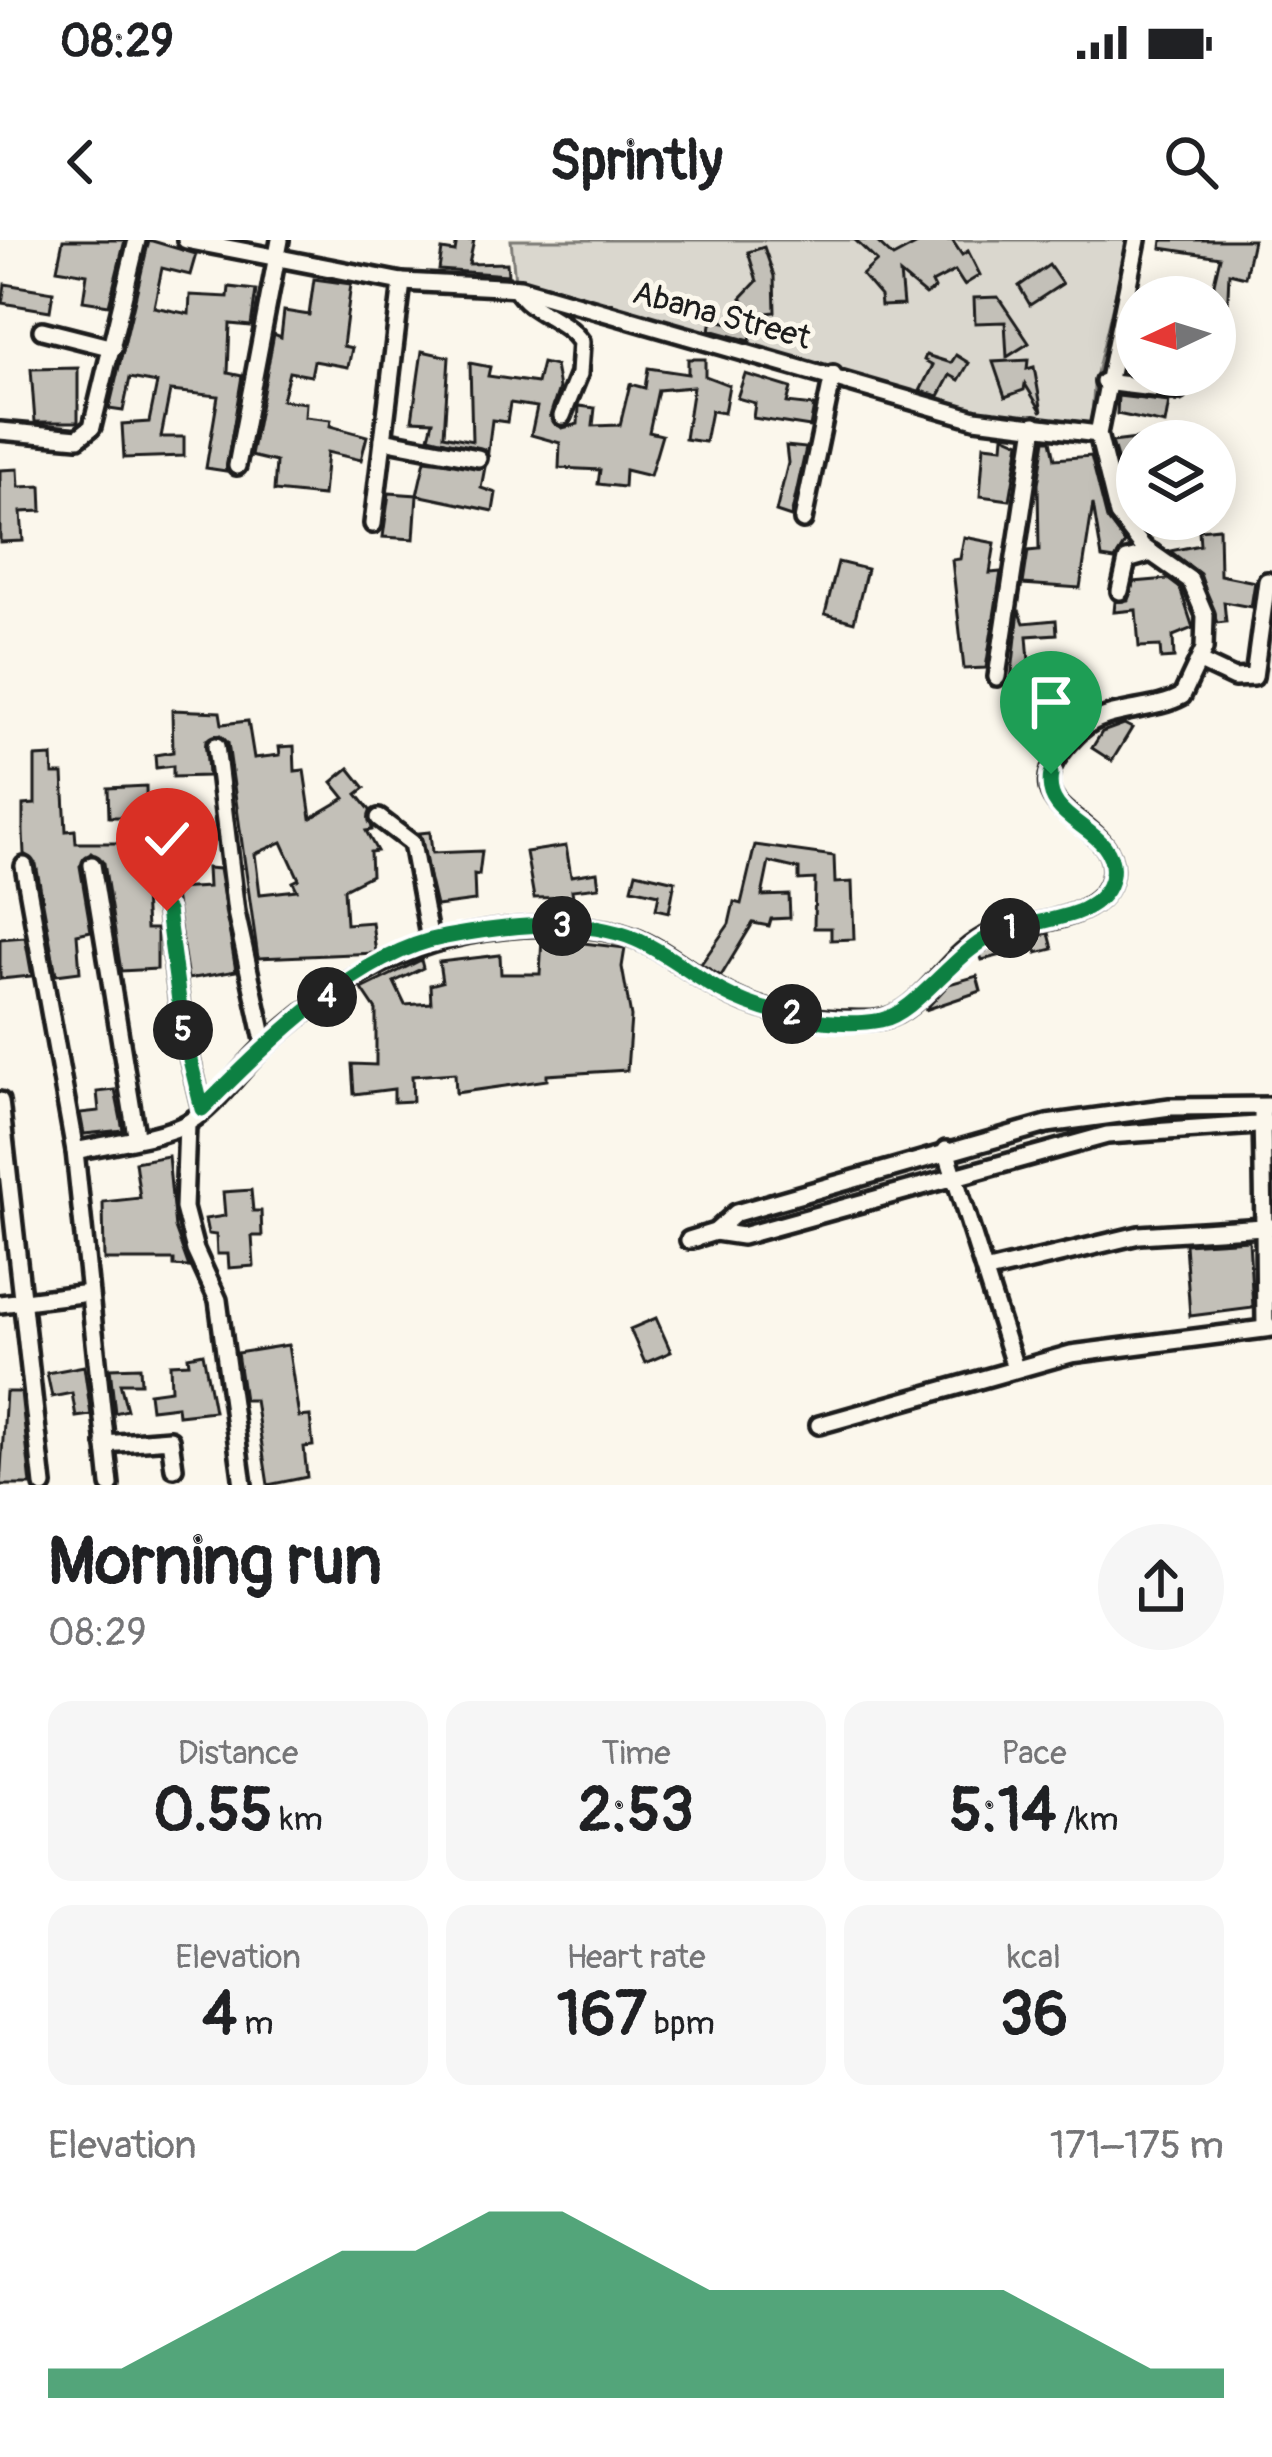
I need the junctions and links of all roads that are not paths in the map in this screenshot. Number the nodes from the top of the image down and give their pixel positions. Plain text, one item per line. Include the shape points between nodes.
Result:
1 (136, 240) edge
2 (186, 240) edge
3 (1137, 240) edge
4 (278, 248) edge
5 (402, 282) junction
6 (516, 288) junction
7 (42, 330) dead end
8 (113, 348) junction
9 (833, 375) junction
10 (1104, 382) junction
11 (1116, 384) edge
12 (562, 416) dead end
13 (1035, 425) junction
14 (0, 431) edge
15 (1098, 434) junction
16 (383, 440) junction
17 (478, 458) dead end
18 (237, 466) dead end
19 (803, 520) dead end
20 (373, 524) dead end
21 (1152, 554) junction
22 (1268, 581) dead end
23 (1120, 591) dead end
24 (1200, 662) junction
25 (1272, 671) edge
26 (997, 677) dead end
27 (1254, 677) junction
28 (216, 746) dead end
29 (379, 818) dead end
30 (92, 865) dead end
31 (24, 866) dead end
32 (167, 911) dead end
33 (430, 940) junction
34 (266, 1046) junction
35 (0, 1101) edge
36 (202, 1109) junction
37 (1100, 1114) junction
38 (1267, 1115) edge
39 (188, 1124) junction
40 (1107, 1135) junction
41 (136, 1136) junction
42 (946, 1150) junction
43 (75, 1151) junction
44 (954, 1174) junction
45 (1268, 1227) edge
46 (715, 1232) junction
47 (689, 1240) dead end
48 (988, 1271) junction
49 (88, 1293) junction
50 (26, 1300) junction
51 (0, 1304) edge
52 (1268, 1328) edge
53 (1015, 1368) junction
54 (819, 1425) dead end
55 (105, 1444) junction
56 (174, 1468) dead end
57 (44, 1485) edge
58 (110, 1485) edge
59 (243, 1485) edge

1 - 8 street
2 - 4 street, Abana Street
3 - 10 street
4 - 5 street, Abana Street
4 - 18 street
5 - 6 street, Abana Street
5 - 16 street
6 - 9 street, Abana Street
6 - 12 street via 581,342 579,374
7 - 8 street
8 - 14 street via 86,435
9 - 13 street, Abana Street via 975,419
9 - 19 street
10 - 11 street
10 - 15 street
13 - 15 street, Abana Street
13 - 26 street
15 - 21 street via 1118,515
16 - 17 street
16 - 20 street
21 - 23 street via 1127,560
21 - 24 street via 1196,591 1206,629
22 - 27 street
24 - 27 street via 1234,678
24 - 33 street via 1182,696 1088,724 1054,761 1048,784 1055,802 1108,848 1112,872 1099,898 977,941 889,1018 761,1007 609,932 520,928
25 - 27 street
28 - 34 street via 236,911
29 - 33 street via 412,843
30 - 41 street
31 - 43 street
32 - 36 street
33 - 34 street via 318,1003
34 - 36 street
35 - 50 street
36 - 39 street
37 - 38 street
37 - 40 street
37 - 42 street
38 - 40 street
38 - 45 street
39 - 41 street
39 - 59 street via 184,1208 218,1300
40 - 44 street
41 - 43 street
42 - 44 street
42 - 46 street via 736,1213
43 - 49 street
44 - 46 street via 742,1236
44 - 48 street
45 - 48 street via 1139,1235
45 - 52 street
46 - 47 street
48 - 53 street
49 - 50 street
49 - 55 street
50 - 51 street
50 - 57 street
52 - 53 street via 1135,1342
53 - 54 street
55 - 56 street via 170,1438
55 - 58 street

